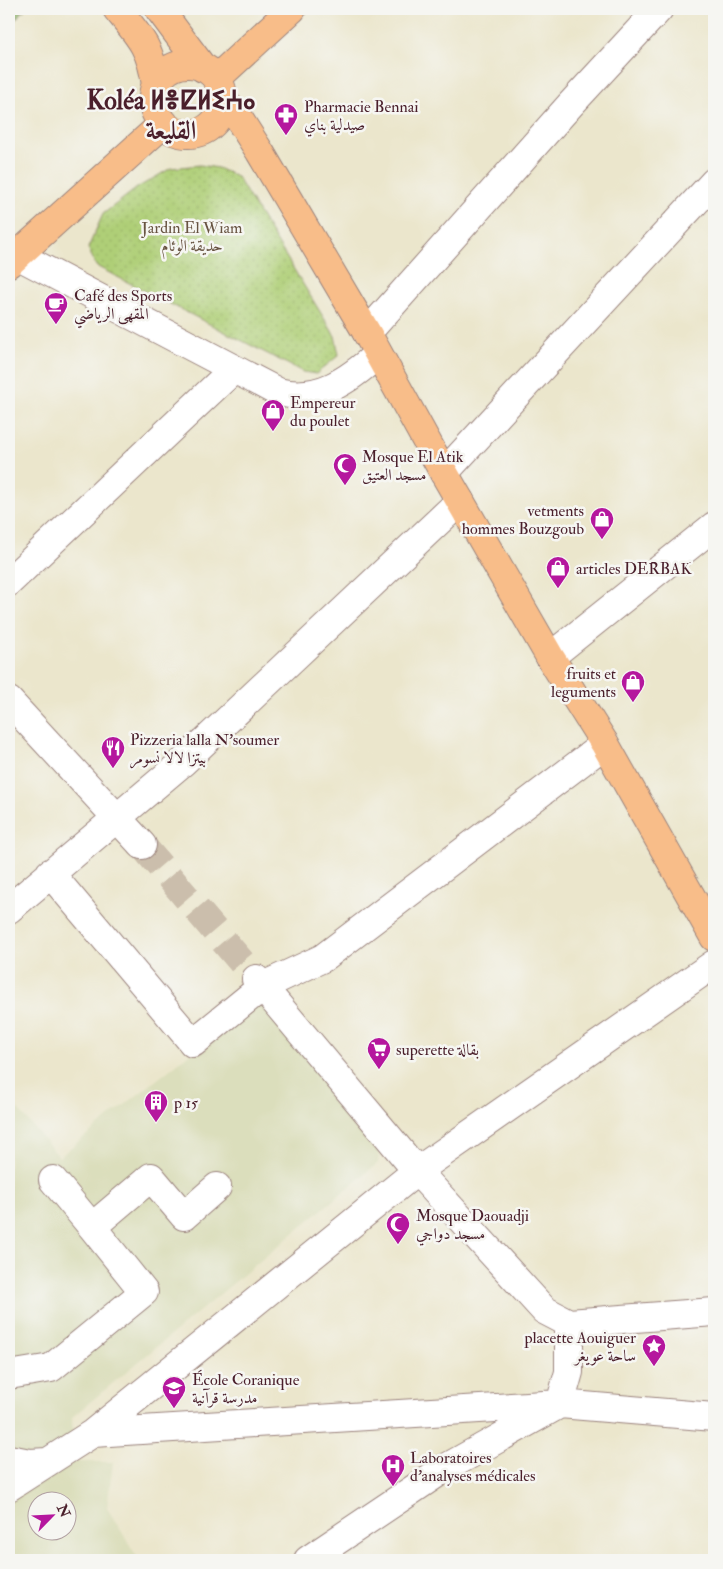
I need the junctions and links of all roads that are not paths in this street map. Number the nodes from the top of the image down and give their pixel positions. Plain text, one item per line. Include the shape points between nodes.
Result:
1 (117, 9) edge
2 (159, 9) edge
3 (292, 9) edge
4 (659, 9) edge
5 (214, 82) junction
6 (156, 85) junction
7 (164, 123) junction
8 (714, 182) edge
9 (14, 260) edge
10 (373, 344) junction
11 (234, 369) junction
12 (444, 473) junction
13 (460, 501) junction
14 (714, 526) edge
15 (9, 582) edge
16 (550, 657) junction
17 (9, 701) edge
18 (605, 744) junction
19 (117, 819) junction
20 (142, 845) tunnel mouth
21 (50, 873) junction
22 (9, 909) edge
23 (714, 937) edge
24 (714, 964) edge
25 (260, 983) junction
26 (417, 1171) junction
27 (53, 1180) dead end
28 (217, 1187) dead end
29 (92, 1227) junction
30 (714, 1312) edge
31 (569, 1323) junction
32 (9, 1375) edge
33 (560, 1404) junction
34 (714, 1417) edge
35 (93, 1434) junction
36 (9, 1459) edge
37 (47, 1462) junction
38 (9, 1487) edge
39 (308, 1560) edge

1 - 6 main road via 148,48
2 - 5 main road
3 - 5 main road
4 - 10 street
5 - 6 main road via 196,65 180,65 166,72
5 - 7 main road via 219,116 201,132 185,134
5 - 10 main road via 260,152
6 - 7 main road via 154,101 158,117
7 - 9 main road
8 - 12 street
9 - 11 street
10 - 11 street via 358,372 316,394 295,396 278,392
10 - 12 main road
11 - 15 street
12 - 13 main road
13 - 16 main road
13 - 19 street via 183,762
14 - 16 street
16 - 18 main road
17 - 19 street
18 - 23 main road
18 - 25 street via 323,958
19 - 20 street
19 - 21 street
21 - 22 street
21 - 25 street via 193,1043
24 - 26 street
25 - 26 street
26 - 31 street via 544,1310
26 - 35 street
27 - 29 street
28 - 29 street via 184,1216 151,1177
29 - 32 street via 144,1292 51,1368
30 - 31 street
31 - 33 street via 569,1372
33 - 34 street
33 - 35 street
33 - 39 street via 442,1470
35 - 37 street
36 - 37 street
37 - 38 street

